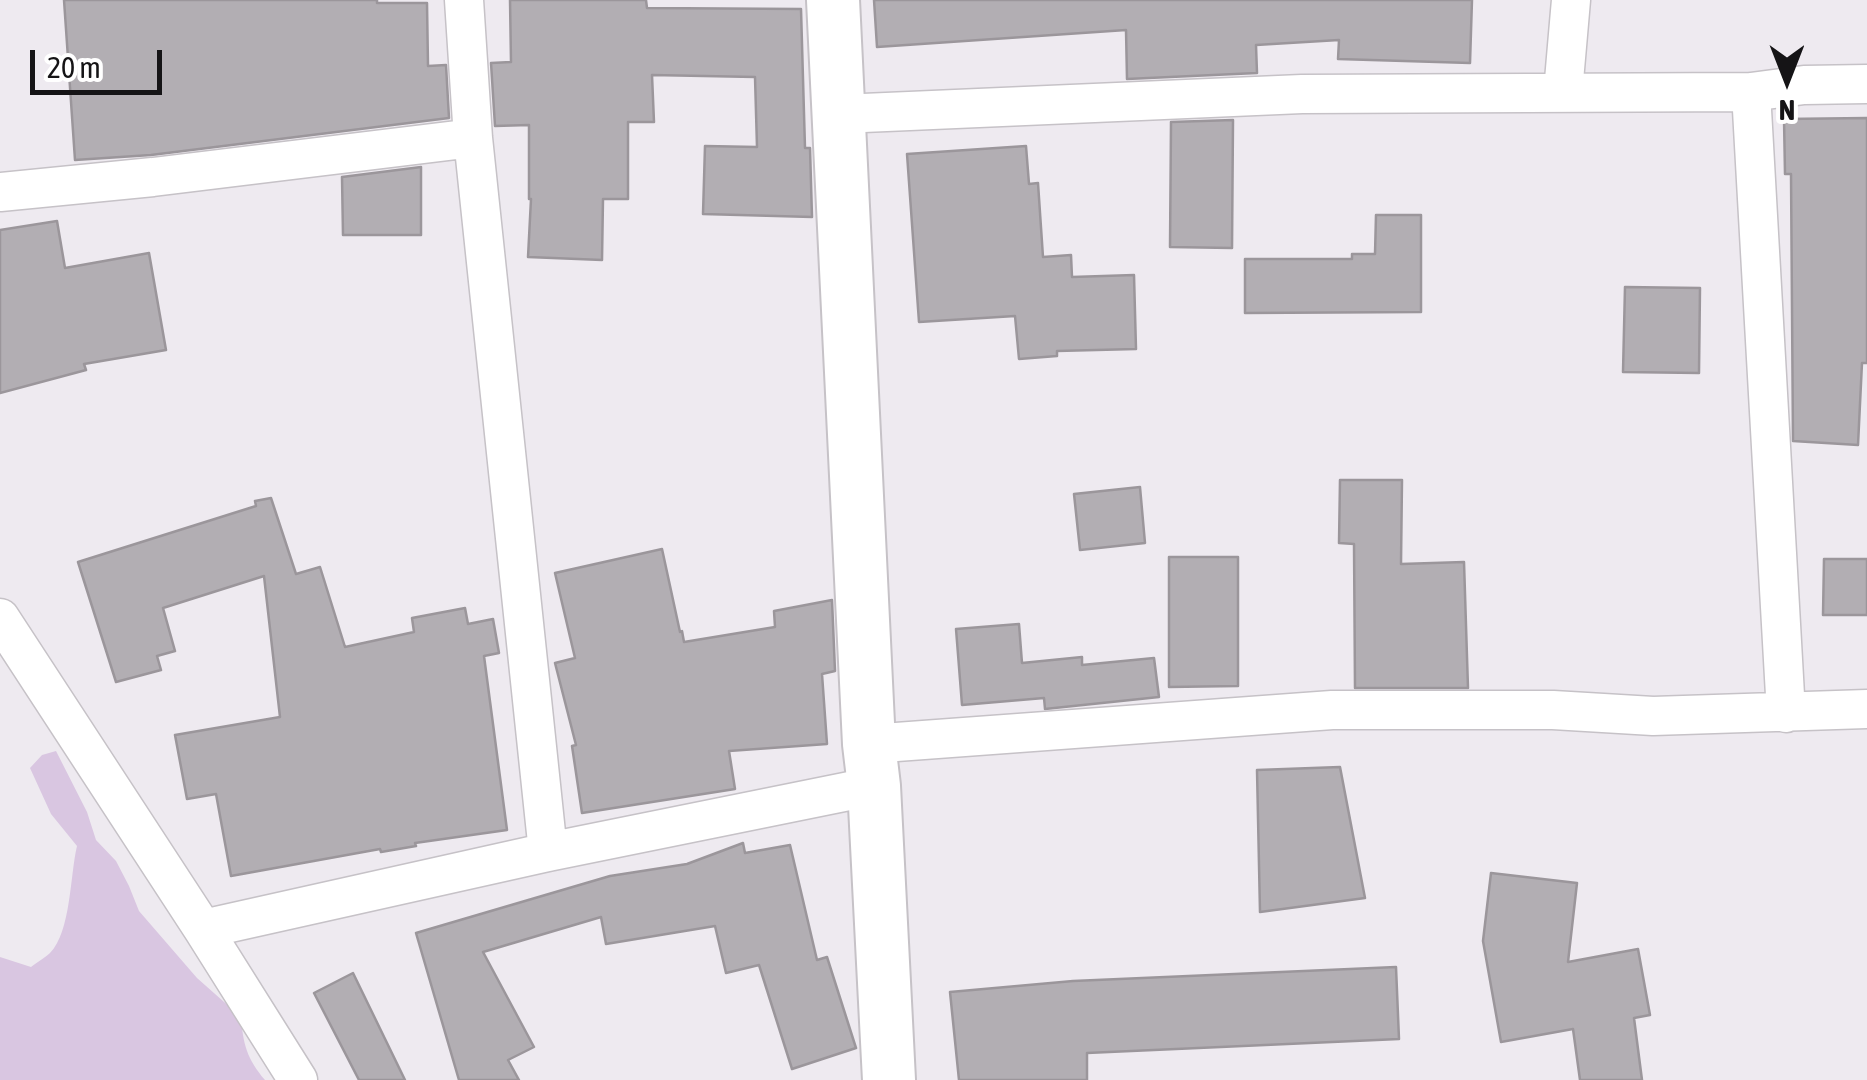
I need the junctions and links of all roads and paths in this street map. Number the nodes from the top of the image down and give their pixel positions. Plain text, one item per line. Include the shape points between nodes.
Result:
1 (464, 0) edge
2 (833, 0) edge
3 (1571, 0) edge
4 (1867, 84) edge
5 (1563, 92) junction
6 (1751, 92) junction
7 (840, 114) junction
8 (474, 138) junction
9 (0, 192) edge
10 (0, 618) edge
11 (1867, 709) edge
12 (1786, 713) junction
13 (872, 765) junction
14 (548, 852) junction
15 (203, 929) junction
16 (298, 1080) edge
17 (889, 1080) edge

1 - 8 street
2 - 7 street
3 - 5 street
4 - 6 street
5 - 6 street
5 - 7 street via 1302,94
6 - 12 street
7 - 13 street
8 - 9 street
8 - 14 street
10 - 15 street
11 - 12 street
12 - 13 street via 1332,710
13 - 14 street
13 - 17 street
14 - 15 street
15 - 16 street

